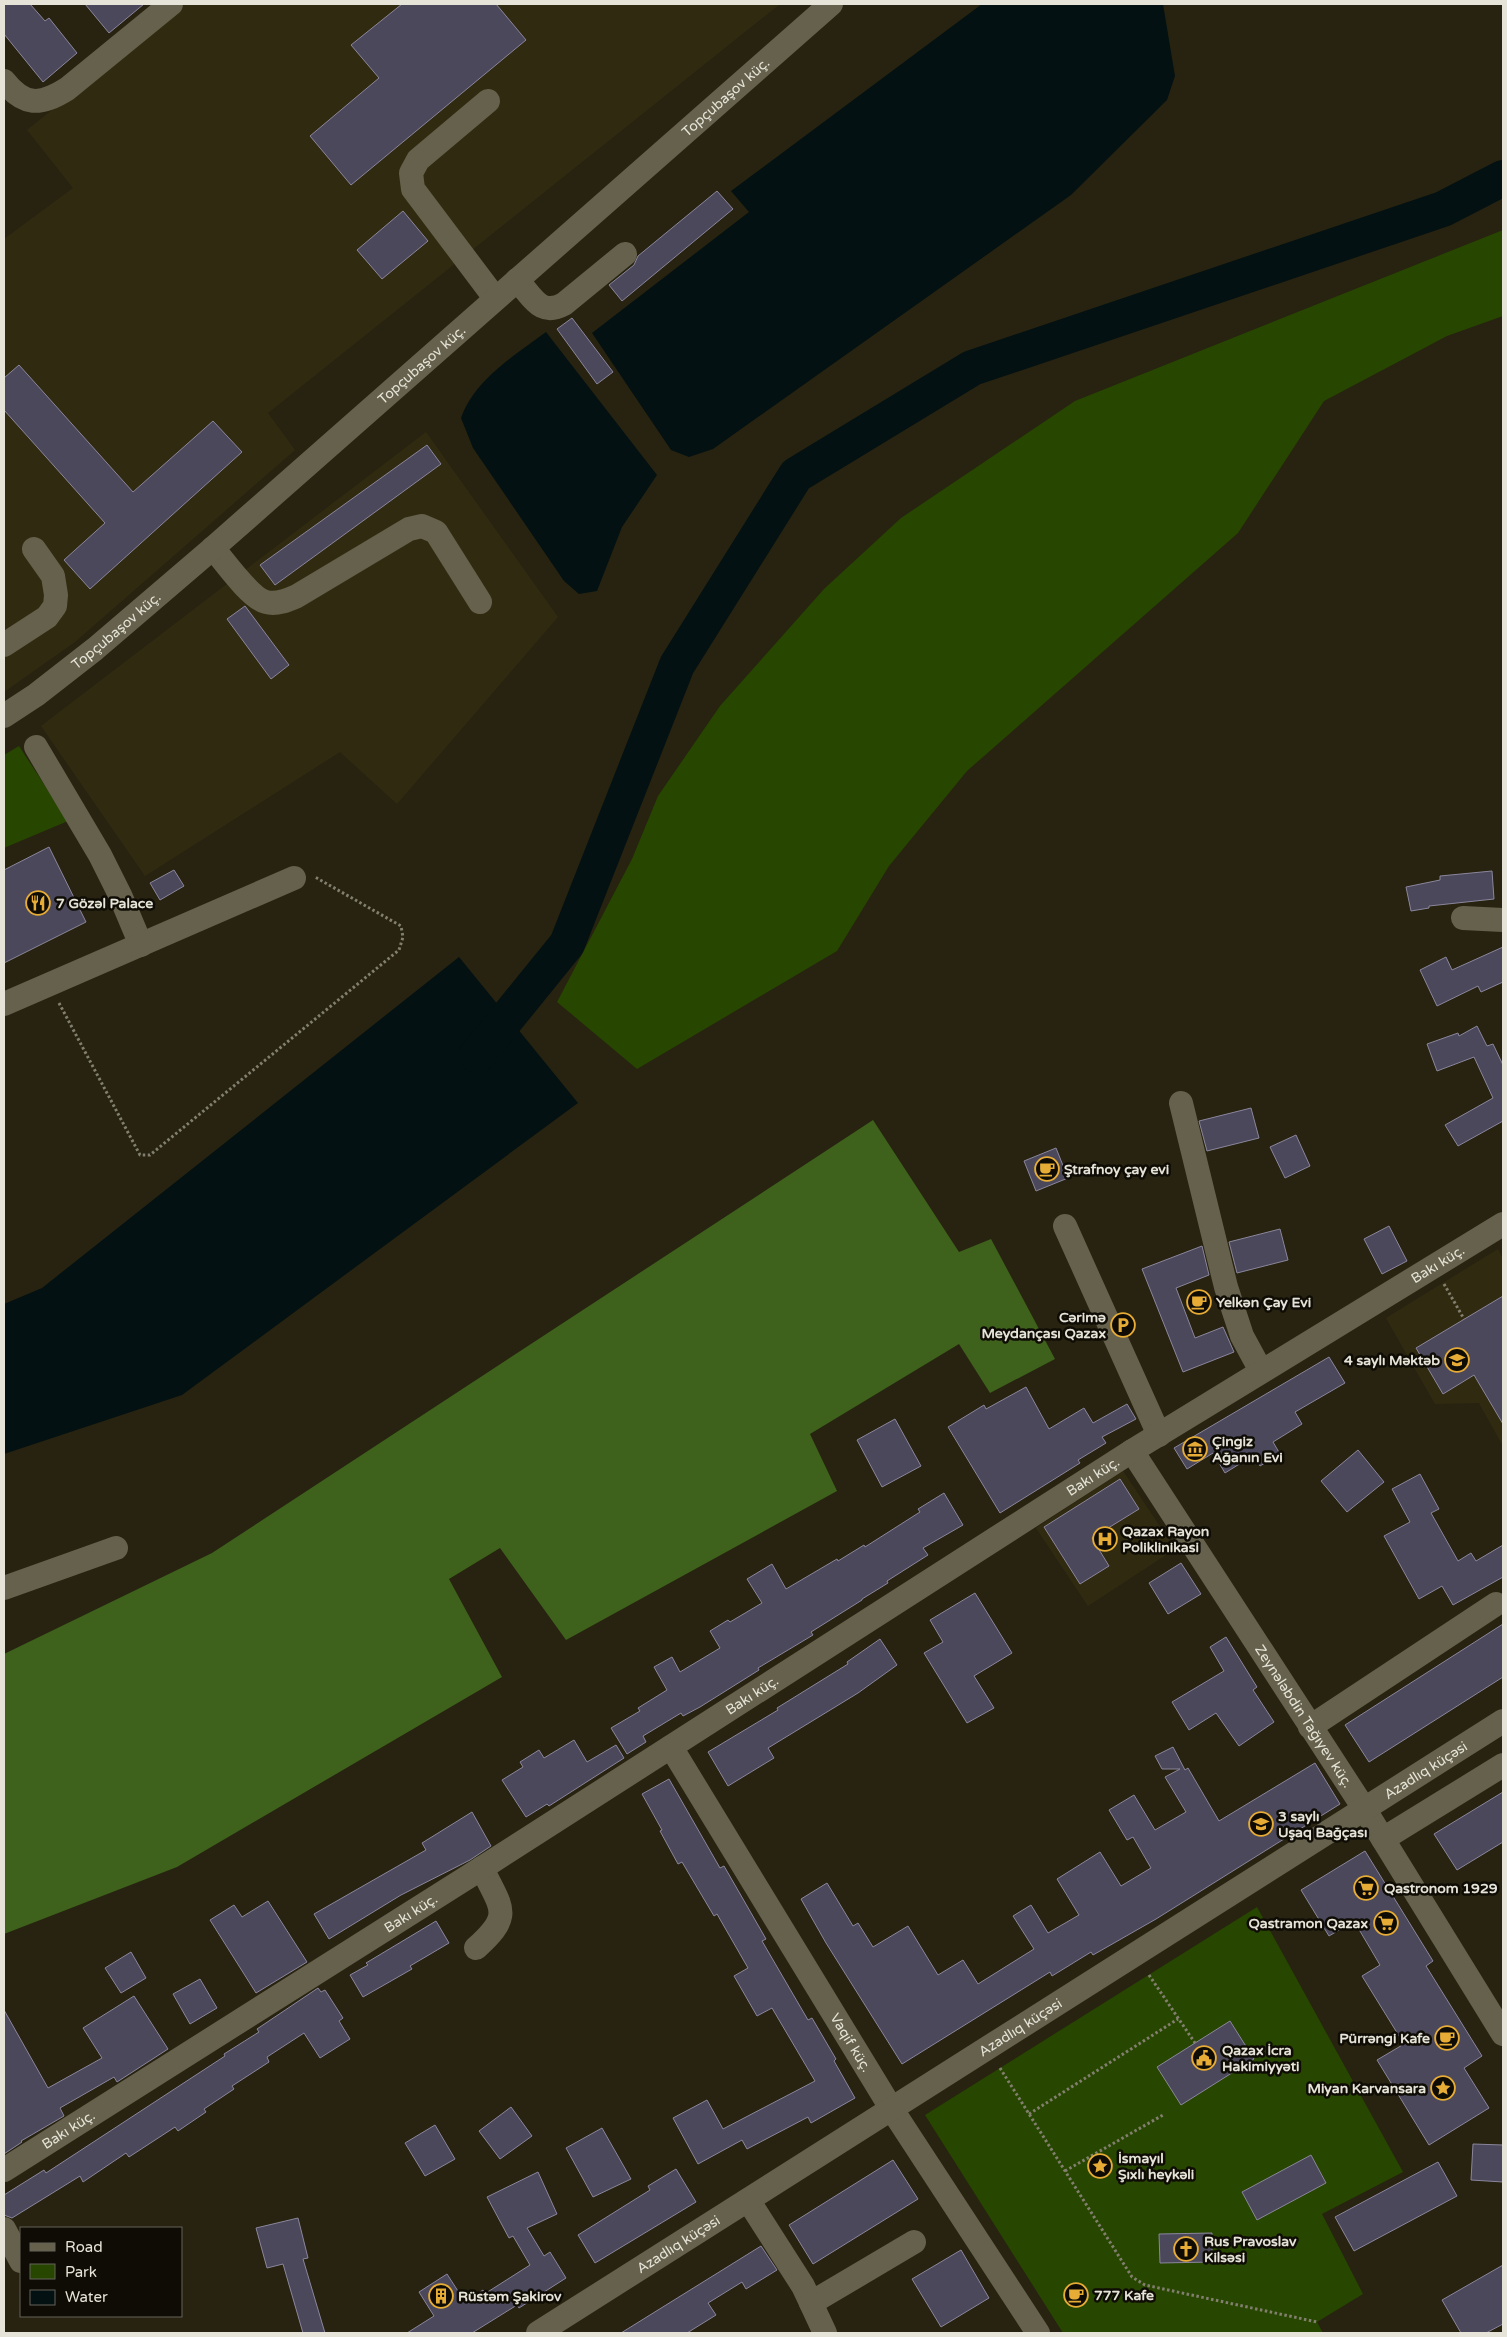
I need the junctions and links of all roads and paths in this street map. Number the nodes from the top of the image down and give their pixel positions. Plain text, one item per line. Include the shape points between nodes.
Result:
1 (171, 4) edge
2 (831, 4) edge
3 (4, 81) edge
4 (488, 100) dead end
5 (626, 254) dead end
6 (517, 280) junction
7 (495, 298) junction
8 (213, 548) junction
9 (34, 549) dead end
10 (480, 602) dead end
11 (4, 645) edge
12 (4, 716) edge
13 (36, 747) dead end
14 (294, 878) joint
15 (1463, 918) dead end
16 (1503, 920) edge
17 (141, 945) junction
18 (49, 984) junction
19 (4, 1004) edge
20 (1181, 1103) dead end
21 (1503, 1224) edge
22 (1065, 1226) dead end
23 (1434, 1266) junction
24 (1464, 1319) dead end
25 (1261, 1372) junction
26 (1159, 1435) junction
27 (1132, 1451) junction
28 (116, 1548) dead end
29 (4, 1588) edge
30 (1496, 1604) dead end
31 (1503, 1721) edge
32 (1310, 1726) junction
33 (671, 1747) junction
34 (1503, 1765) edge
35 (1365, 1810) junction
36 (1383, 1839) junction
37 (482, 1868) junction
38 (476, 1948) dead end
39 (1149, 1975) dead end
40 (1178, 2019) junction
41 (1503, 2034) edge
42 (1195, 2043) dead end
43 (1000, 2068) dead end
44 (891, 2108) junction
45 (1029, 2114) junction
46 (1163, 2115) dead end
47 (4, 2170) edge
48 (1065, 2171) junction
49 (748, 2200) junction
50 (4, 2229) edge
51 (914, 2242) dead end
52 (20, 2259) edge
53 (811, 2303) junction
54 (1317, 2322) dead end
55 (538, 2333) edge
56 (825, 2333) edge
57 (1038, 2333) edge

1 - 3 street via 50,100 22,99
2 - 6 street, Topçubaşov küç.
4 - 7 street via 418,160 411,173 413,189
5 - 6 street via 554,309 542,307
6 - 7 street, Topçubaşov küç.
7 - 8 street, Topçubaşov küç.
8 - 10 street via 255,595 266,602 282,602 409,529 422,526 436,532
8 - 12 street, Topçubaşov küç. via 96,650
9 - 11 street via 53,576 54,606 47,617
13 - 17 street via 100,855
14 - 17 street
14 - 18 path via 318,877 401,926 403,937 399,950 150,1155 140,1154
15 - 16 street
17 - 18 street
18 - 19 street
20 - 25 street via 1226,1287 1242,1336
21 - 23 street, Bakı küç.
22 - 26 street
23 - 24 path
23 - 25 street, Bakı küç.
25 - 26 street, Bakı küç.
26 - 27 street, Bakı küç.
27 - 32 street, Zeynələbdin Tağıyev küç.
27 - 33 street, Bakı küç.
28 - 29 street
30 - 32 street
31 - 35 street, Azadlıq küçəsi
32 - 35 street, Zeynələbdin Tağıyev küç.
33 - 37 street, Bakı küç.
33 - 44 street, Vaqif küç.
34 - 36 street
35 - 36 street, Zeynələbdin Tağıyev küç.
35 - 44 street, Azadlıq küçəsi
36 - 41 street, Zeynələbdin Tağıyev küç.
37 - 38 street via 500,1907 501,1919 495,1931
37 - 47 street, Bakı küç.
39 - 40 path
40 - 42 path
40 - 45 path
43 - 45 path
44 - 49 street, Azadlıq küçəsi
44 - 57 street, Vaqif küç.
45 - 48 path
46 - 48 path
48 - 54 path via 1132,2277 1146,2285
49 - 53 street
49 - 55 street, Azadlıq küçəsi
50 - 52 street
51 - 53 street
53 - 56 street

